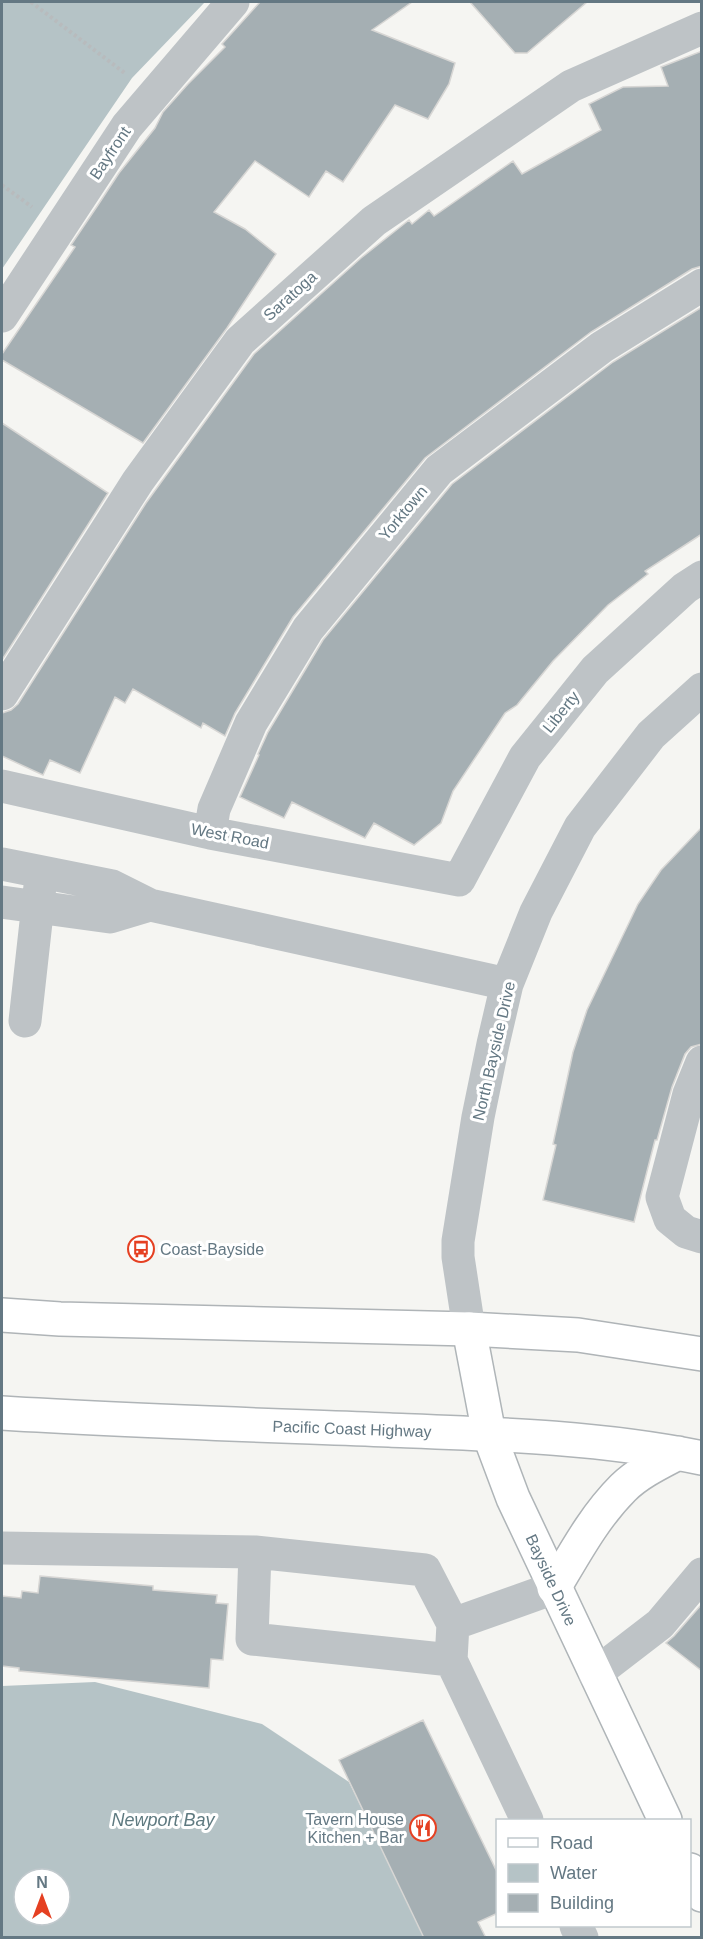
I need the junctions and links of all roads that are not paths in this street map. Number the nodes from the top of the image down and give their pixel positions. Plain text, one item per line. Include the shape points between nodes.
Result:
1 (233, 2) edge
2 (702, 28) edge
3 (702, 285) edge
4 (2, 316) edge
5 (702, 577) edge
6 (702, 689) edge
7 (2, 694) edge
8 (2, 786) edge
9 (210, 832) junction
10 (2, 864) edge
11 (42, 872) junction
12 (459, 880) joint
13 (2, 902) edge
14 (150, 905) junction
15 (37, 907) junction
16 (507, 984) junction
17 (25, 1021) dead end
18 (702, 1062) edge
19 (702, 1237) edge
20 (2, 1315) edge
21 (469, 1329) junction
22 (702, 1354) edge
23 (2, 1413) edge
24 (489, 1434) junction
25 (690, 1455) edge
26 (2, 1548) edge
27 (255, 1552) junction
28 (702, 1574) edge
29 (554, 1588) junction
30 (453, 1624) junction
31 (451, 1660) junction
32 (595, 1674) junction
33 (526, 1819) edge
34 (664, 1819) edge
35 (691, 1872) edge
36 (702, 1895) edge

1 - 4 street, Bayfront via 127,126
2 - 7 street, Saratoga via 571,86 374,221 240,341 138,481
3 - 9 street, Yorktown via 602,347 439,470 308,629 251,723 214,809
5 - 12 street, Liberty via 595,670 525,757
6 - 16 street, North Bayside Drive via 651,735 580,827 536,912
8 - 9 street, West Road
9 - 12 street, West Road
10 - 11 street
11 - 14 street via 112,886
11 - 15 street
13 - 15 street
14 - 15 street via 110,917
14 - 16 street
15 - 17 street
16 - 21 street, North Bayside Drive via 478,1117 458,1241
18 - 19 street via 689,1094 662,1197 670,1218 686,1232
20 - 21 main road
21 - 22 main road via 578,1335
21 - 24 main road, Bayside Drive
23 - 24 main road, Pacific Coast Highway
24 - 25 main road, Pacific Coast Highway
24 - 29 main road, Bayside Drive
25 - 29 main road via 651,1467 624,1486 588,1530
26 - 27 street
27 - 30 street via 425,1570
27 - 31 street via 252,1639
28 - 32 street via 660,1624
29 - 30 street
29 - 32 main road, Bayside Drive
30 - 31 street
31 - 33 street
32 - 34 main road, Bayside Drive
35 - 36 main road

